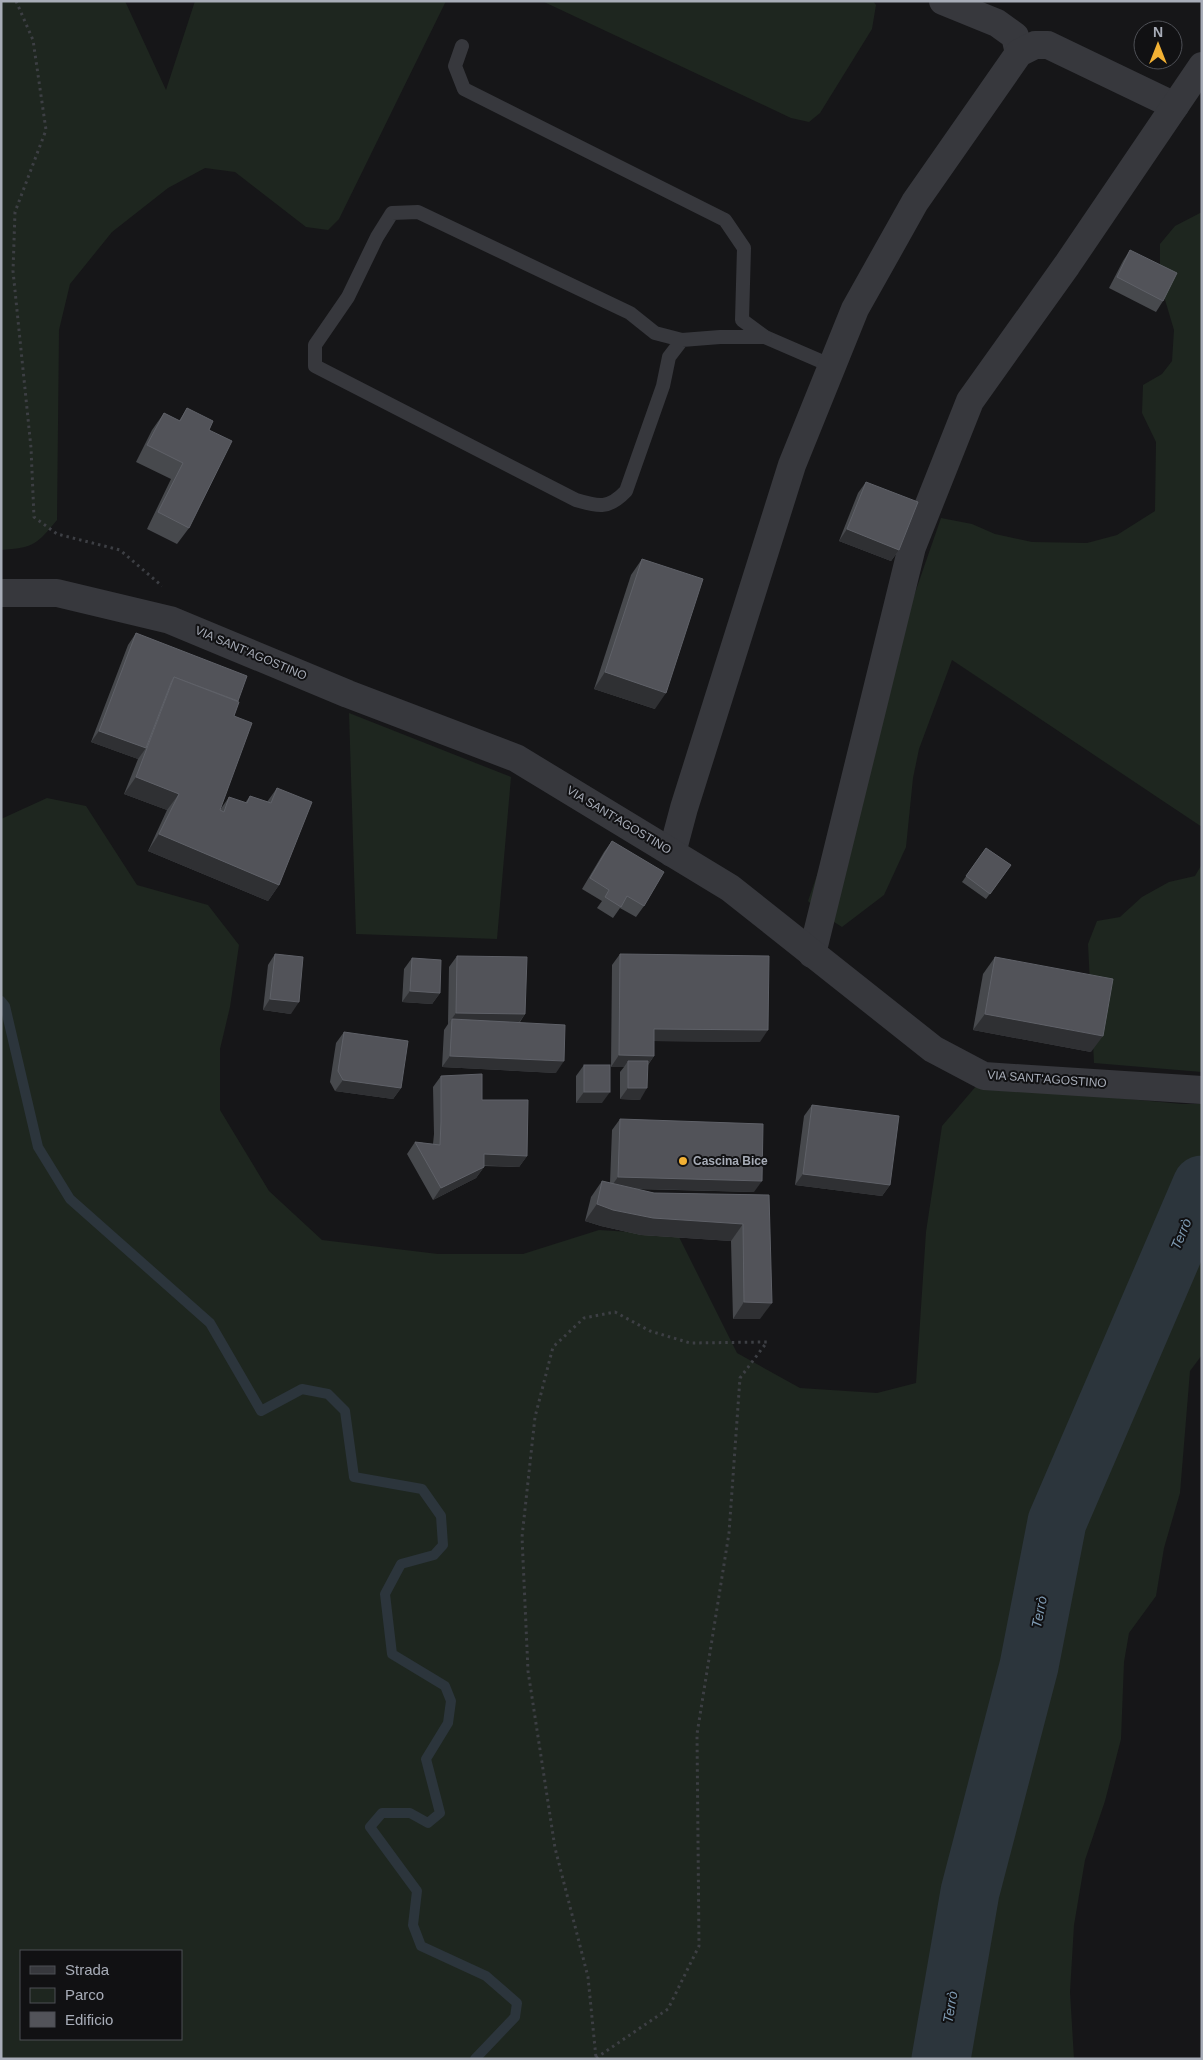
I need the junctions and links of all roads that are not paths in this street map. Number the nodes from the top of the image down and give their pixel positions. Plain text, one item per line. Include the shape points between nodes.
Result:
1 (943, 1) edge
2 (462, 46) dead end
3 (1020, 53) junction
4 (1202, 66) edge
5 (1175, 106) junction
6 (765, 337) junction
7 (682, 340) junction
8 (832, 366) junction
9 (1, 594) edge
10 (672, 853) junction
11 (812, 954) junction
12 (1198, 1089) edge

1 - 3 street via 997,23 1014,36
2 - 6 lane via 455,66 464,89 725,220 744,248 742,320
3 - 5 street via 1035,45 1048,45
3 - 8 street via 915,202 855,309
4 - 5 street
5 - 11 street via 970,401 912,547
6 - 7 lane
6 - 8 lane
7 - 7 lane via 669,357 663,386 626,491 615,503 594,506 576,500 315,366 315,345 348,297 392,213 418,212 630,313 655,333
8 - 10 street via 792,465
9 - 10 street, VIA SANT'AGOSTINO via 57,593 170,620 348,694 516,758
10 - 11 street, VIA SANT'AGOSTINO via 730,888
11 - 12 street, VIA SANT'AGOSTINO via 933,1049 984,1076

